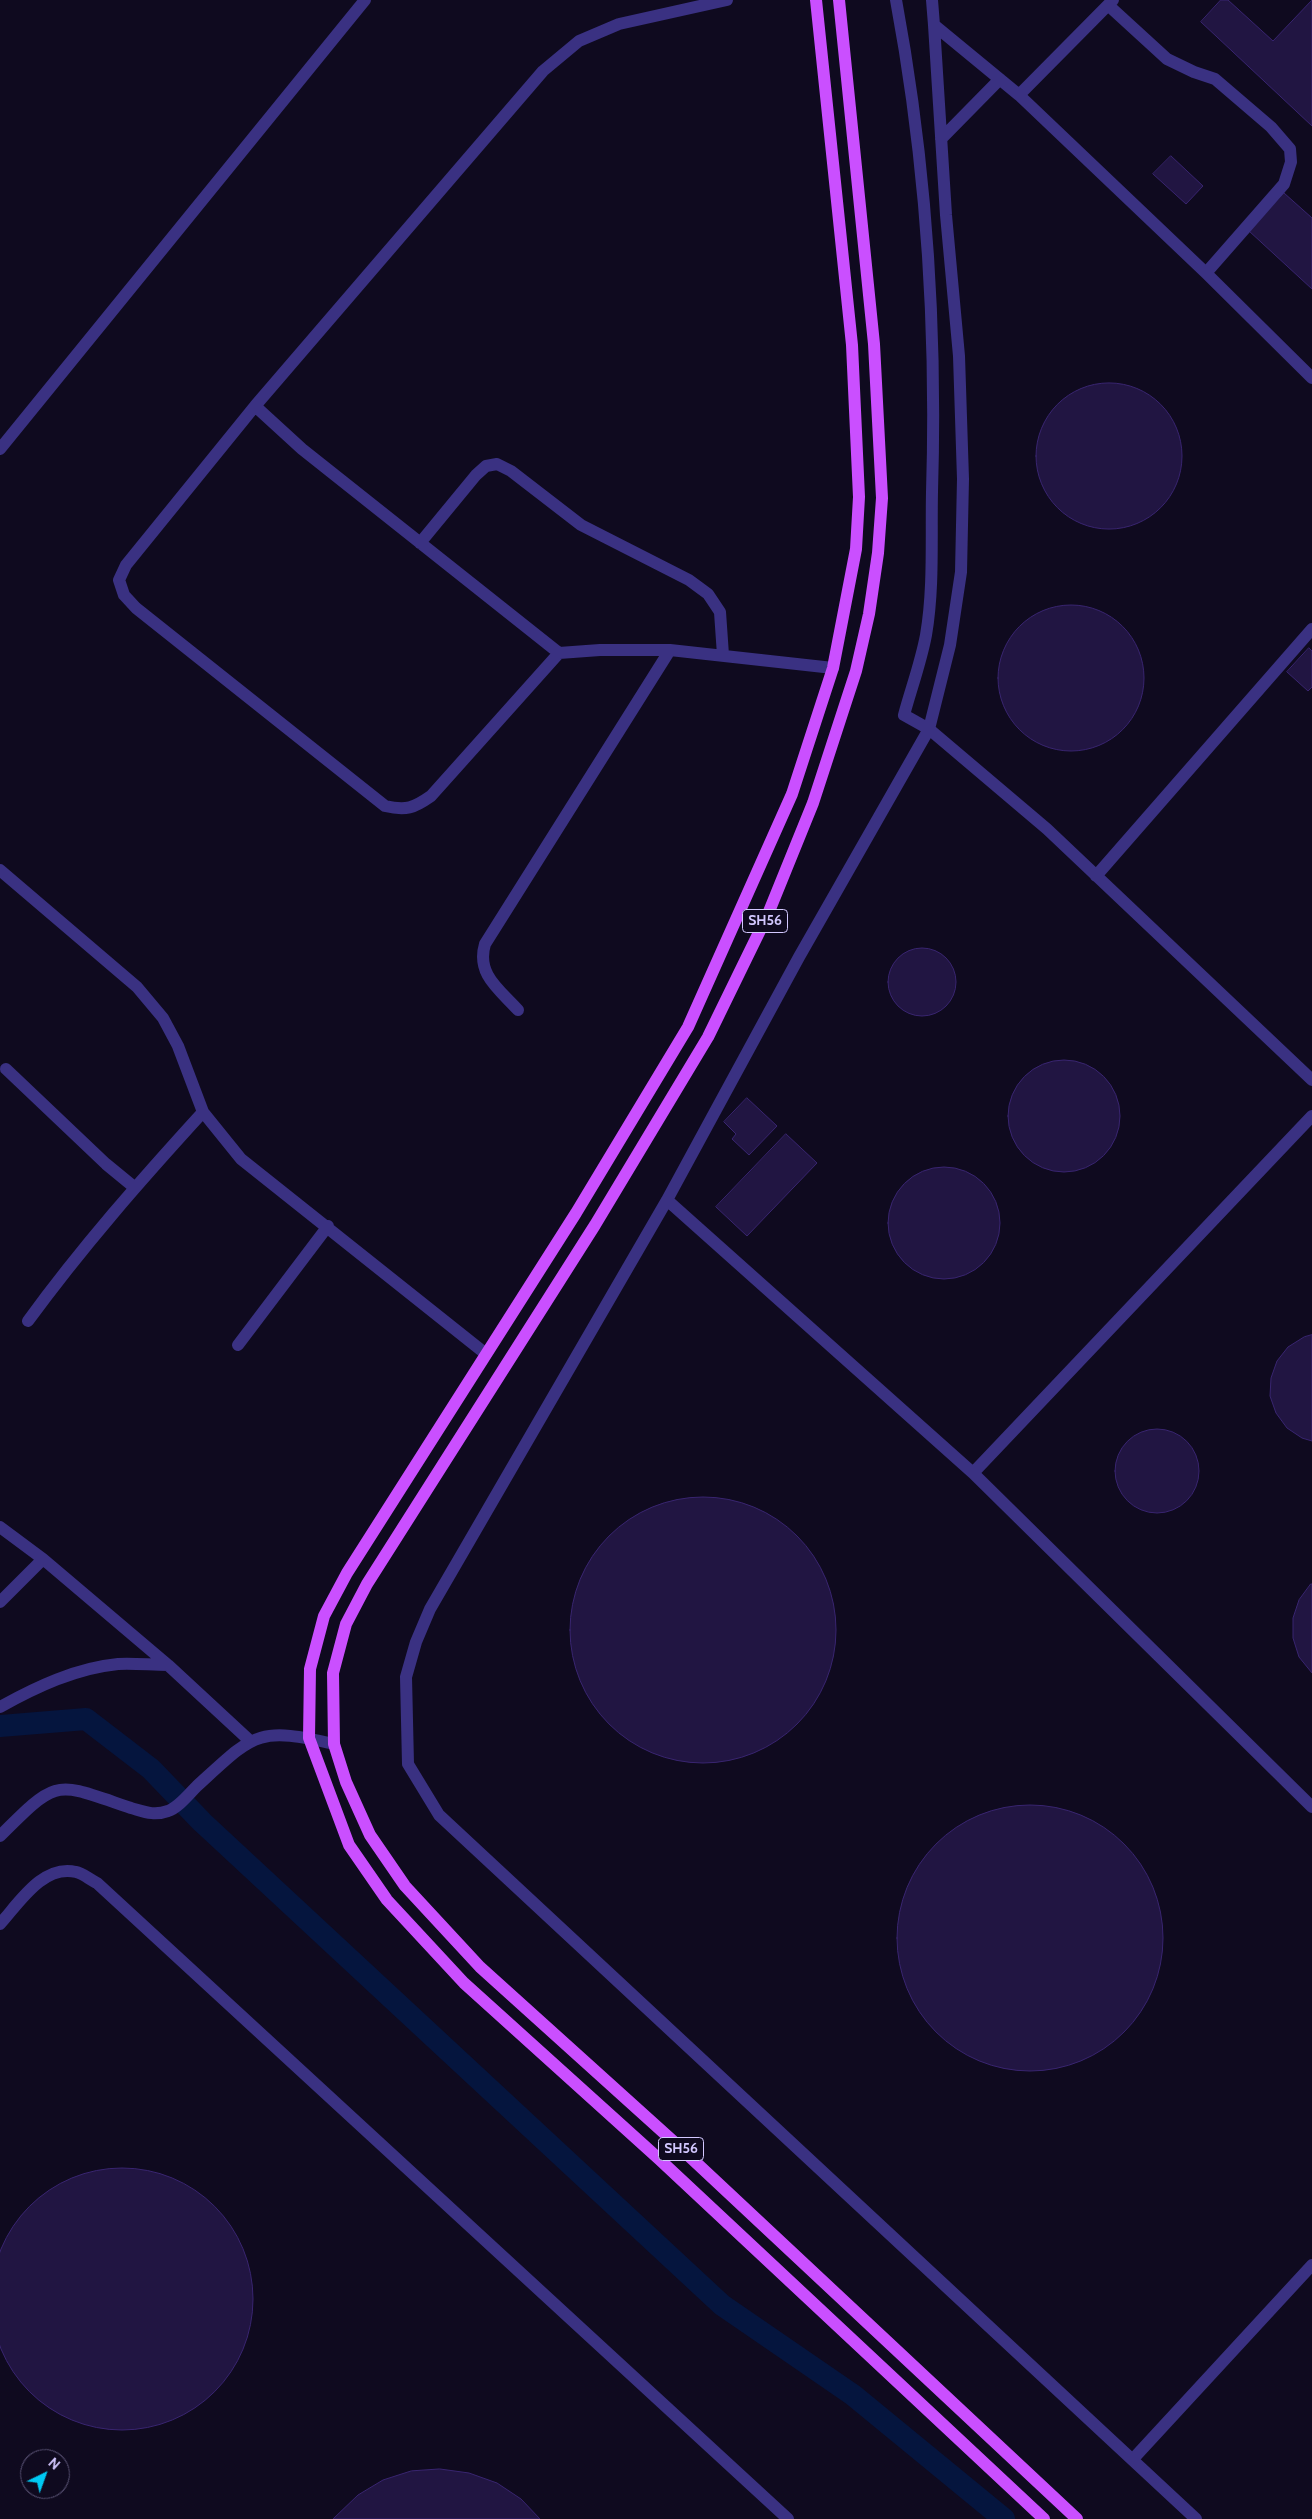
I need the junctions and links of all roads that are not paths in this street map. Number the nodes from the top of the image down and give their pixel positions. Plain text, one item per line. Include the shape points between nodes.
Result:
1 (365, 0) edge
2 (727, 0) edge
3 (816, 0) edge
4 (839, 0) edge
5 (896, 0) edge
6 (932, 0) edge
7 (1110, 2) edge
8 (934, 25) junction
9 (1000, 79) junction
10 (1019, 94) junction
11 (942, 139) junction
12 (1206, 273) junction
13 (1312, 378) edge
14 (255, 406) junction
15 (0, 449) edge
16 (420, 543) junction
17 (1312, 629) edge
18 (670, 650) junction
19 (559, 654) junction
20 (723, 655) junction
21 (833, 668) junction
22 (929, 729) junction
23 (0, 870) edge
24 (1096, 876) junction
25 (518, 1010) dead end
26 (6, 1069) dead end
27 (1312, 1080) edge
28 (202, 1112) junction
29 (1312, 1116) edge
30 (134, 1187) junction
31 (667, 1200) junction
32 (328, 1226) junction
33 (28, 1321) dead end
34 (238, 1345) dead end
35 (486, 1354) junction
36 (973, 1473) junction
37 (0, 1527) edge
38 (43, 1559) junction
39 (0, 1602) edge
40 (168, 1665) junction
41 (0, 1707) edge
42 (309, 1738) junction
43 (249, 1740) junction
44 (334, 1744) junction
45 (1312, 1807) edge
46 (0, 1836) edge
47 (0, 1924) edge
48 (1312, 2265) edge
49 (907, 2360) junction
50 (891, 2376) junction
51 (1133, 2459) junction
52 (788, 2519) edge
53 (1044, 2519) edge
54 (1077, 2519) edge
55 (1196, 2519) edge

1 - 15 lane
2 - 14 lane via 619,24 579,41 543,71
3 - 21 main road, SH56 via 852,345 860,497 856,549
4 - 44 main road, SH56 via 874,344 882,498 871,605 856,671 814,803 768,914 708,1038 595,1225 367,1584 346,1624 333,1673
5 - 22 lane via 908,60 928,248 934,439 926,636 904,715
6 - 8 lane
7 - 10 lane
7 - 12 lane via 1167,58 1215,79 1271,127 1290,149 1291,162 1284,184
8 - 9 lane
8 - 11 lane
9 - 10 lane
9 - 11 lane
10 - 12 lane
11 - 22 lane via 959,356 963,489 961,572 950,645
12 - 13 lane
14 - 16 lane via 302,449
14 - 19 lane via 126,565 119,580 124,595 136,608 385,806 402,810 431,796
16 - 19 lane
16 - 20 lane via 476,475 486,466 497,464 581,525 689,580 708,594 720,612
17 - 24 lane
18 - 19 lane via 600,650
18 - 20 lane
18 - 25 lane via 485,944 482,964 489,978
20 - 21 lane
21 - 35 main road, SH56 via 792,794 688,1027 581,1205
22 - 24 lane via 1047,829
22 - 31 lane via 799,957
23 - 28 lane via 137,986 163,1018 178,1046
24 - 27 lane
26 - 30 lane
28 - 30 lane
28 - 32 lane via 240,1160
29 - 36 lane
30 - 33 lane
31 - 36 lane
31 - 51 lane via 430,1609 406,1678 408,1764 439,1814
32 - 34 lane
32 - 35 lane
35 - 42 main road, SH56 via 347,1573 324,1616 310,1669
36 - 45 lane
37 - 38 lane
38 - 39 lane
38 - 40 lane
40 - 41 lane via 118,1664 75,1673 32,1689
40 - 43 lane
42 - 43 lane via 280,1734
42 - 44 lane
42 - 50 main road, SH56 via 349,1845 387,1900 464,1983 659,2159
43 - 46 lane via 170,1811 151,1814 72,1788 52,1790 37,1799
44 - 49 main road, SH56 via 346,1782 370,1834 405,1886 480,1967 674,2142
47 - 52 lane via 33,1887 51,1873 76,1872 97,1883
48 - 51 lane
49 - 50 main road
49 - 54 main road, SH56
50 - 53 main road, SH56
51 - 55 lane

